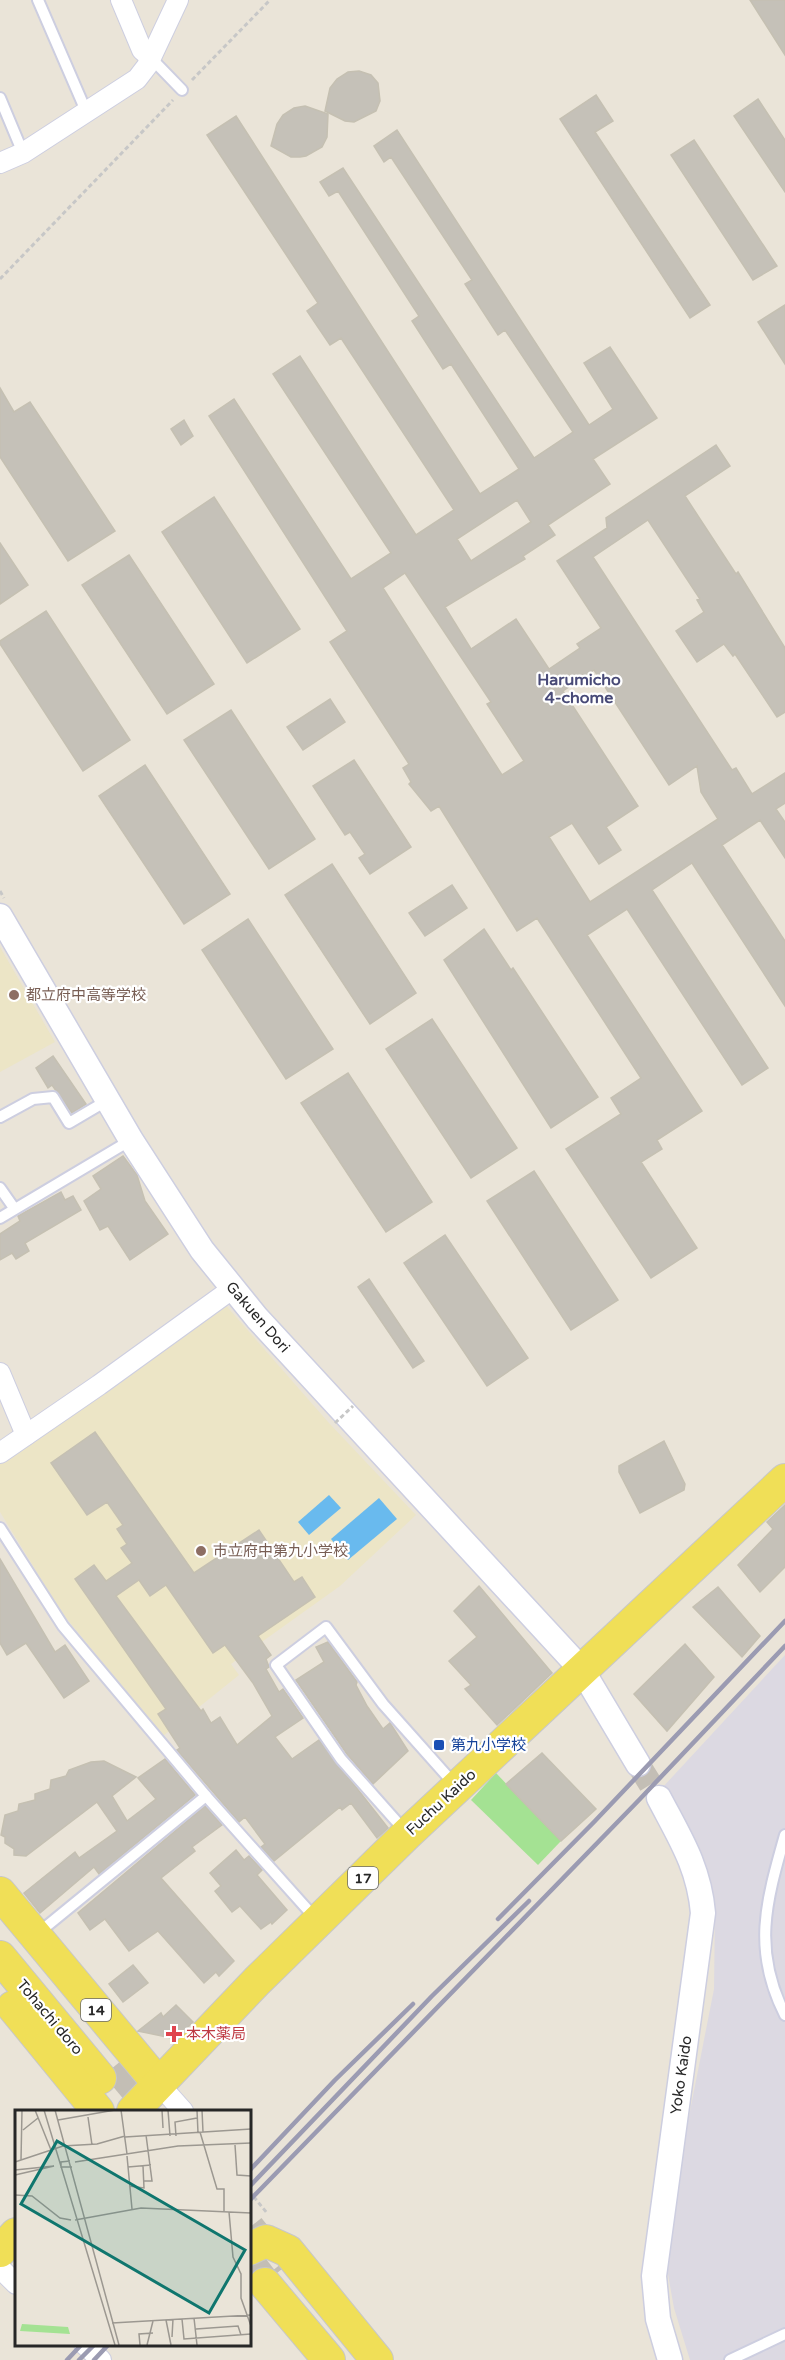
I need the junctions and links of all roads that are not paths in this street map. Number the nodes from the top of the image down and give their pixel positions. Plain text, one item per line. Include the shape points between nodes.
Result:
1 (39, 0) edge
2 (121, 0) edge
3 (178, 0) edge
4 (150, 57) junction
5 (182, 90) road end
6 (0, 98) edge
7 (86, 111) junction
8 (23, 153) junction
9 (0, 163) edge
10 (4, 909) edge
11 (108, 1100) junction
12 (0, 1117) edge
13 (131, 1140) junction
14 (0, 1188) edge
15 (14, 1208) junction
16 (0, 1218) edge
17 (232, 1289) junction
18 (0, 1373) edge
19 (26, 1435) junction
20 (0, 1453) edge
21 (785, 1480) edge
22 (0, 1528) edge
23 (582, 1670) junction
24 (638, 1764) tunnel mouth
25 (457, 1787) junction
26 (207, 1796) junction
27 (659, 1798) tunnel mouth
28 (407, 1834) junction
29 (785, 1835) edge
30 (0, 1893) edge
31 (318, 1922) junction
32 (0, 1925) edge
33 (35, 1936) junction
34 (0, 1957) edge
35 (0, 1991) edge
36 (785, 2015) edge
37 (158, 2083) junction
38 (97, 2110) edge
39 (134, 2110) edge
40 (182, 2110) edge
41 (15, 2235) edge
42 (250, 2248) edge
43 (0, 2251) edge
44 (0, 2268) edge
45 (265, 2281) edge
46 (15, 2283) edge
47 (785, 2334) edge
48 (86, 2345) edge
49 (101, 2360) edge
50 (306, 2360) edge
51 (329, 2360) edge
52 (355, 2360) edge
53 (377, 2360) edge
54 (670, 2360) edge
55 (730, 2360) edge

1 - 7 lane
2 - 4 street via 142,50
3 - 4 street
4 - 5 lane
4 - 7 street via 137,79
6 - 8 lane
7 - 8 street
8 - 9 street
10 - 11 street, Gakuen Dori
11 - 12 lane via 69,1123 53,1097 33,1099
11 - 13 street, Gakuen Dori
13 - 15 lane
13 - 17 street, Gakuen Dori via 187,1229
14 - 15 lane
15 - 16 lane
17 - 19 street
17 - 23 street, Gakuen Dori
18 - 19 street
19 - 20 street
21 - 23 main road, Fuchu Kaido / 17
22 - 26 lane via 63,1626
23 - 24 street
23 - 25 main road, Fuchu Kaido / 17
25 - 28 main road, Fuchu Kaido / 17
25 - 28 lane via 383,1704 326,1627 276,1665 341,1759
26 - 31 lane
26 - 33 lane
27 - 54 street, Yoko Kaido via 698,1875 703,1913 654,2276 658,2319
28 - 31 main road, Fuchu Kaido / 17
29 - 36 lane via 768,1896 764,1956
30 - 33 main road, 14
31 - 37 main road, Fuchu Kaido / 17
32 - 34 main road, Tohachi doro / 14 via 108,2071
33 - 37 main road, 14
35 - 38 main road
37 - 39 main road, Fuchu Kaido / 17
37 - 40 street
41 - 43 main road
42 - 53 main road via 266,2241 288,2251
44 - 46 street
45 - 50 main road
45 - 51 main road
45 - 52 main road
47 - 55 lane
48 - 49 street

